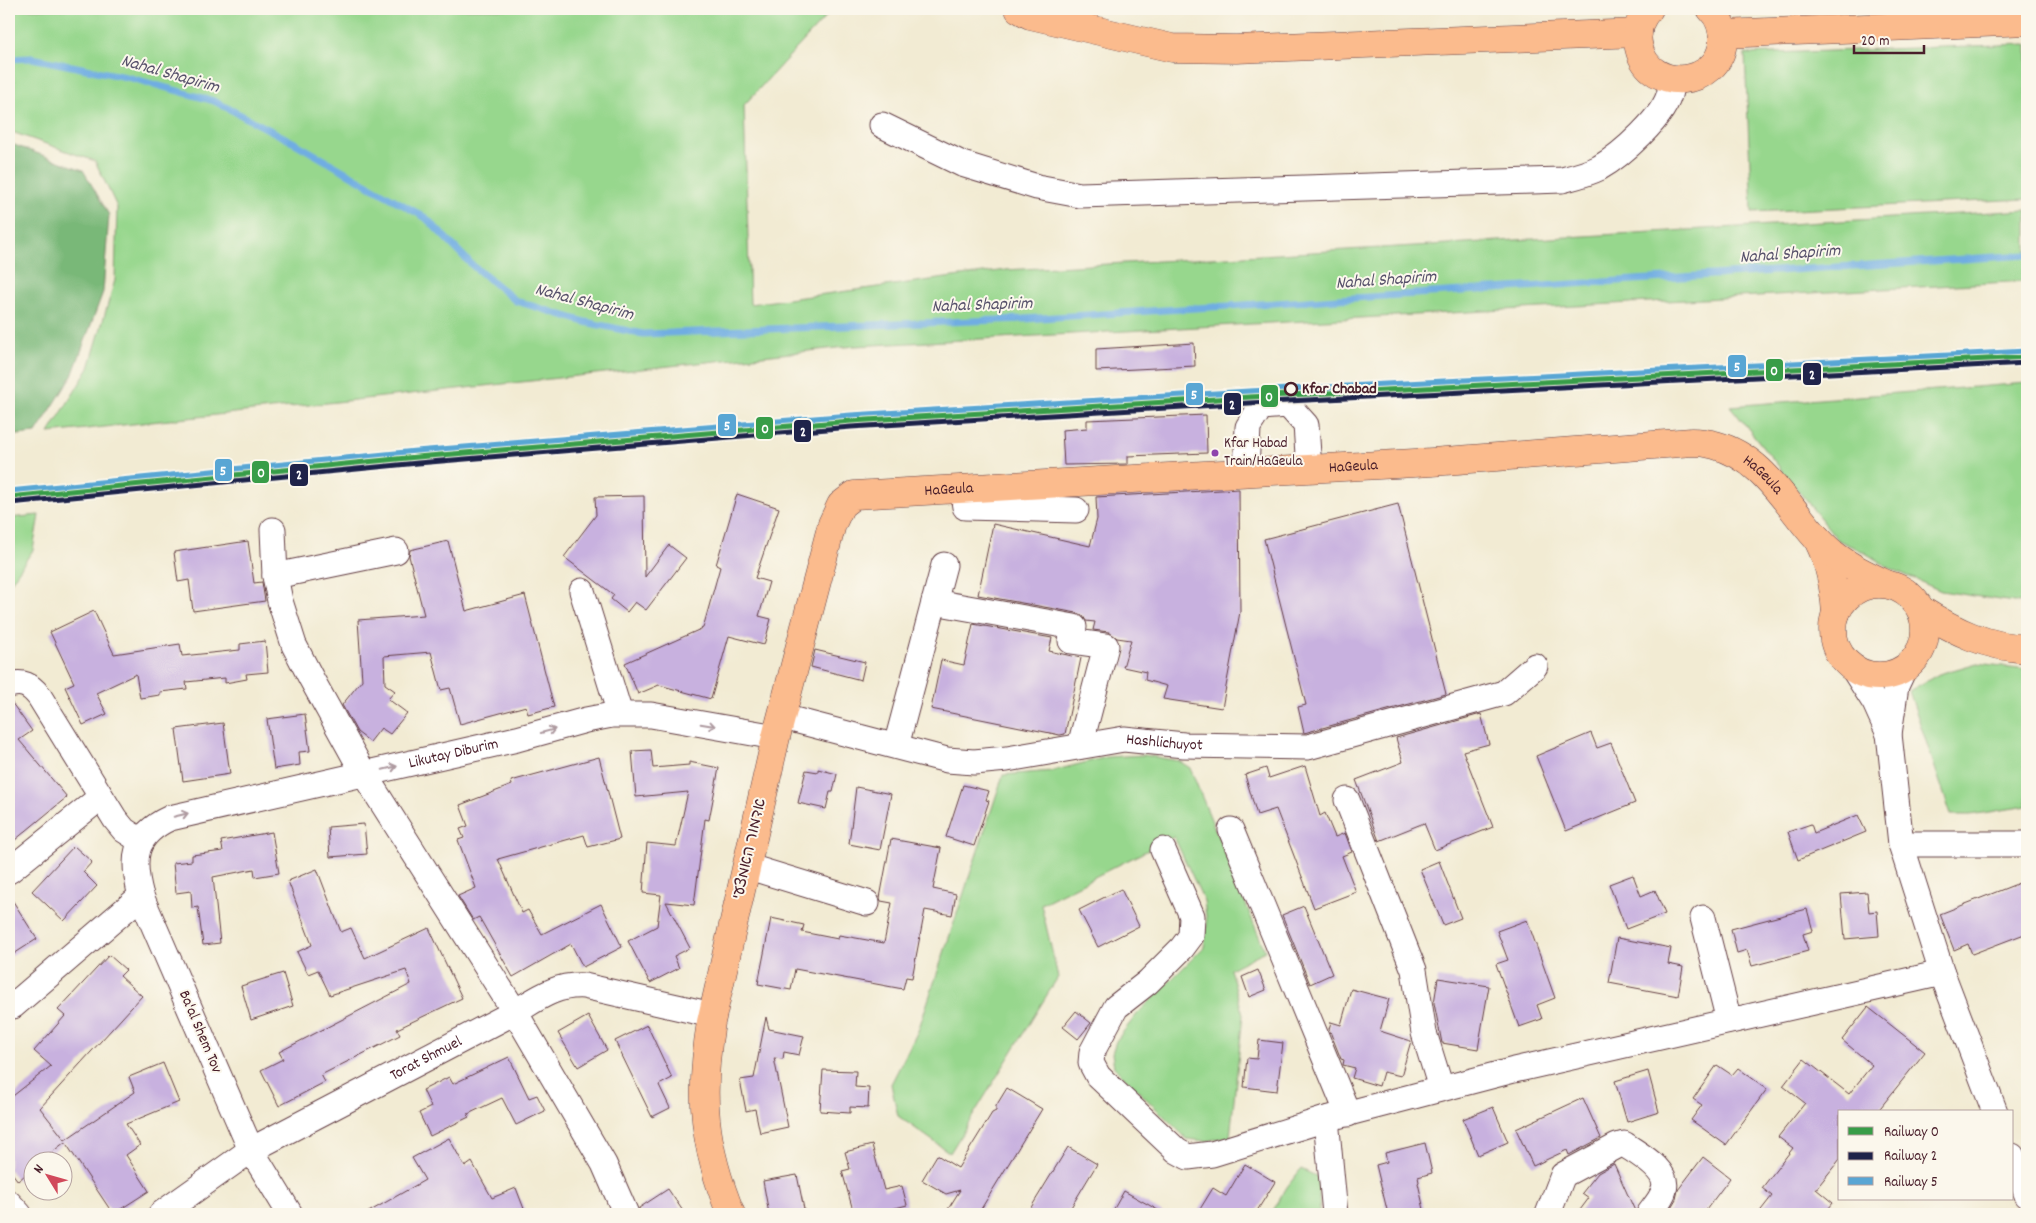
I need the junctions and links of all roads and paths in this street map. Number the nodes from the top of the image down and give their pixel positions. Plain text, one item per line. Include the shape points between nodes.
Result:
1 (1018, 9) edge
2 (1649, 9) edge
3 (1712, 9) edge
4 (2027, 21) edge
5 (1638, 33) junction
6 (1723, 34) junction
7 (1669, 79) junction
8 (882, 125) dead end
9 (1309, 469) junction
10 (1246, 472) junction
11 (962, 488) junction
12 (854, 495) joint
13 (1076, 510) dead end
14 (273, 530) dead end
15 (1815, 535) junction
16 (396, 551) dead end
17 (944, 566) dead end
18 (275, 576) junction
19 (1886, 584) junction
20 (582, 591) dead end
21 (934, 602) junction
22 (1921, 610) junction
23 (1836, 613) junction
24 (1990, 644) junction
25 (2027, 649) edge
26 (1909, 664) junction
27 (1535, 666) dead end
28 (1852, 667) junction
29 (9, 685) edge
30 (620, 714) junction
31 (780, 727) junction
32 (1888, 734) junction
33 (896, 746) junction
34 (1080, 746) junction
35 (364, 774) junction
36 (101, 797) junction
37 (1347, 800) dead end
38 (1230, 830) dead end
39 (141, 841) junction
40 (1901, 844) junction
41 (2027, 844) edge
42 (1163, 850) dead end
43 (746, 866) junction
44 (9, 871) edge
45 (141, 896) junction
46 (867, 904) dead end
47 (1703, 918) dead end
48 (1942, 973) junction
49 (13, 1006) dead end
50 (515, 1012) junction
51 (712, 1015) junction
52 (1729, 1021) junction
53 (1440, 1088) junction
54 (1994, 1110) edge
55 (1337, 1116) junction
56 (251, 1150) junction
57 (2014, 1161) edge
58 (2027, 1195) edge
59 (9, 1203) edge
60 (19, 1214) edge
61 (161, 1214) edge
62 (290, 1214) edge
63 (626, 1214) edge
64 (731, 1214) edge
65 (1335, 1214) edge
66 (1548, 1214) edge
67 (1650, 1214) edge

1 - 5 main road via 1030,15 1172,48 1245,49
2 - 5 main road via 1640,22
3 - 6 main road
4 - 6 main road
5 - 7 main road via 1639,48 1645,62
6 - 7 main road via 1717,60 1708,70 1696,78
7 - 8 street via 1670,92 1663,107 1627,146 1598,168 1562,180 1080,195 1037,187 962,164
9 - 10 main road, HaGeula
9 - 10 street via 1306,425 1288,405 1260,407 1248,427
9 - 15 main road, HaGeula via 1692,442 1714,444 1739,454 1766,476
10 - 11 main road, HaGeula
11 - 12 main road, HaGeula
11 - 13 street via 965,507
12 - 31 main road, אדמור האמצעי via 840,505 832,524
14 - 18 street
15 - 19 main road, HaGeula via 1848,564
15 - 23 main road, HaGeula via 1826,556 1832,578
16 - 18 street
17 - 21 street
18 - 35 street via 294,645
19 - 22 main road via 1913,597
19 - 23 main road via 1870,584 1856,590
20 - 30 street
21 - 33 street
21 - 34 street via 1074,627 1071,641 1106,646
22 - 24 main road via 1965,636
22 - 26 main road via 1926,631 1920,651
23 - 28 main road via 1835,643 1841,656
24 - 25 main road
24 - 26 main road via 1937,649
26 - 28 main road via 1891,674 1878,676 1864,674
26 - 32 street via 1896,686
27 - 34 street, Hashlichuyot via 1504,693 1308,747 1184,745 1124,739
28 - 32 street via 1876,703
29 - 36 street via 18,682 31,686
30 -> 31 street, Likutay Diburim
35 -> 30 street, Likutay Diburim via 517,739 595,717
31 - 33 street, Hashlichuyot
31 - 43 main road, אדמור האמצעי
32 - 40 street
33 - 34 street, Hashlichuyot via 947,760 974,762
39 -> 35 street, Likutay Diburim via 148,831 170,818
35 - 50 street
36 - 39 street via 124,830
36 - 44 street
37 - 53 street via 1414,970 1424,1033
38 - 55 street
39 - 45 street, Ba'al Shem Tov via 135,865
40 - 41 street
40 - 48 street
42 - 55 street via 1192,916 1191,936 1148,982 1116,1007 1092,1052 1091,1063 1098,1076 1177,1151 1188,1157 1212,1154
43 - 46 street
43 - 51 main road, אדמור האמצעי
45 - 49 street
45 - 56 street, Ba'al Shem Tov
47 - 52 street
48 - 52 street
48 - 54 street
50 - 51 street, Torat Shmuel via 553,990 578,986
50 - 56 street, Torat Shmuel
50 - 63 street via 604,1164
51 - 64 main road, אדמור האמצעי via 706,1053 704,1108 711,1158
52 - 53 street
53 - 55 street
55 - 65 street
56 - 61 street, Torat Shmuel
56 - 62 street, Ba'al Shem Tov
57 - 58 street
59 - 60 street
66 - 67 street via 1563,1175 1624,1144 1660,1169 1665,1189

